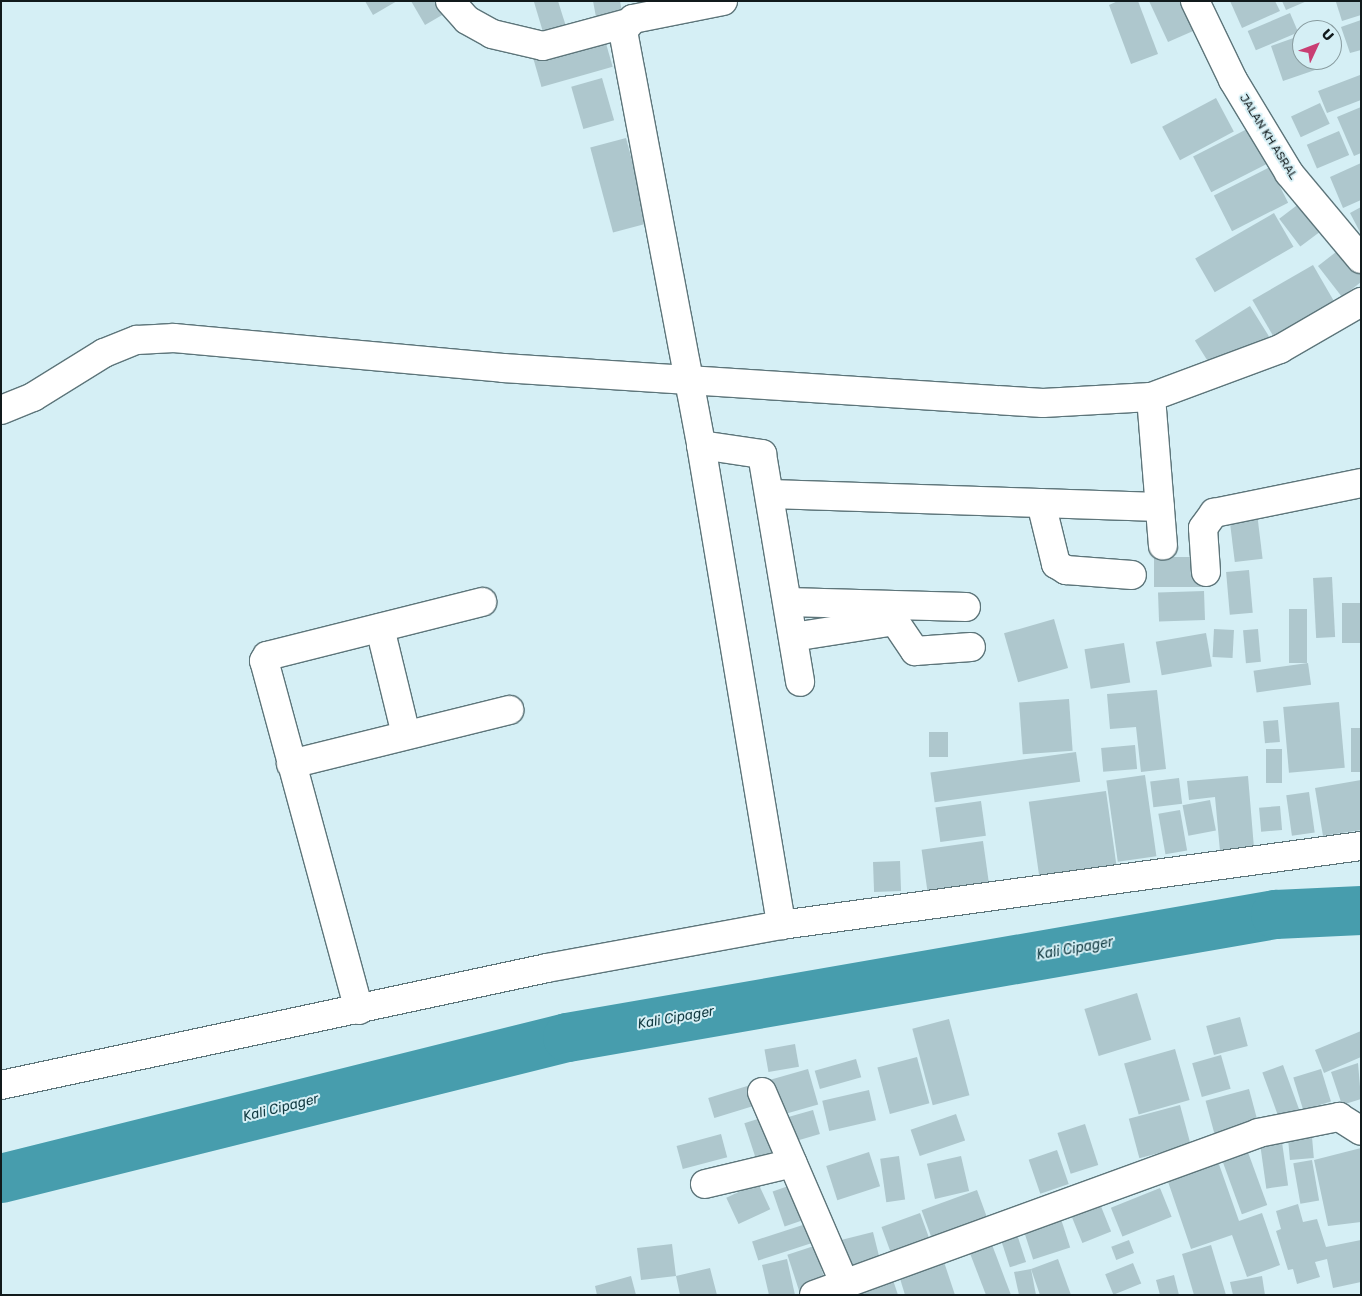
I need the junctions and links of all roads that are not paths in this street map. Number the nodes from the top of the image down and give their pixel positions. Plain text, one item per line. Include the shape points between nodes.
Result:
1 (450, 1) edge
2 (723, 1) edge
3 (1195, 1) edge
4 (628, 23) junction
5 (1359, 253) edge
6 (1361, 302) edge
7 (688, 381) junction
8 (1151, 396) junction
9 (1, 410) edge
10 (701, 445) junction
11 (1361, 483) edge
12 (770, 494) junction
13 (1042, 503) junction
14 (1160, 507) junction
15 (1163, 546) dead end
16 (1206, 572) dead end
17 (1132, 575) dead end
18 (482, 602) dead end
19 (788, 602) junction
20 (910, 605) junction
21 (966, 607) dead end
22 (380, 628) junction
23 (793, 636) junction
24 (970, 646) dead end
25 (915, 651) junction
26 (800, 682) dead end
27 (508, 710) dead end
28 (406, 735) junction
29 (291, 764) junction
30 (1361, 846) edge
31 (781, 925) junction
32 (359, 1010) junction
33 (1, 1085) edge
34 (762, 1092) dead end
35 (1361, 1131) edge
36 (793, 1163) junction
37 (705, 1184) dead end
38 (843, 1280) junction
39 (814, 1295) edge

1 - 4 street via 467,20 492,34 543,46
2 - 4 street
3 - 5 street, JALAN KH ASRAL via 1233,80 1289,172
4 - 7 street via 623,31 635,106
6 - 8 street via 1280,349
7 - 8 street via 1043,403
7 - 9 street via 174,338 137,340 104,353 33,397
7 - 10 street
8 - 14 street
10 - 12 street via 762,454
10 - 31 street
11 - 16 street via 1214,513 1203,528
12 - 13 street
12 - 19 street
13 - 14 street
13 - 17 street via 1056,564 1066,570
14 - 15 street
18 - 22 street
19 - 20 street
19 - 23 street
20 - 21 street
20 - 25 street
22 - 28 street
22 - 29 street via 267,656 264,661
23 - 25 street via 896,623
23 - 26 street
24 - 25 street
27 - 28 street
28 - 29 street
29 - 32 street
30 - 31 street
31 - 32 street via 548,968
32 - 33 street
34 - 36 street
35 - 38 street via 1339,1117 1258,1133
36 - 37 street
36 - 38 street
38 - 39 street

